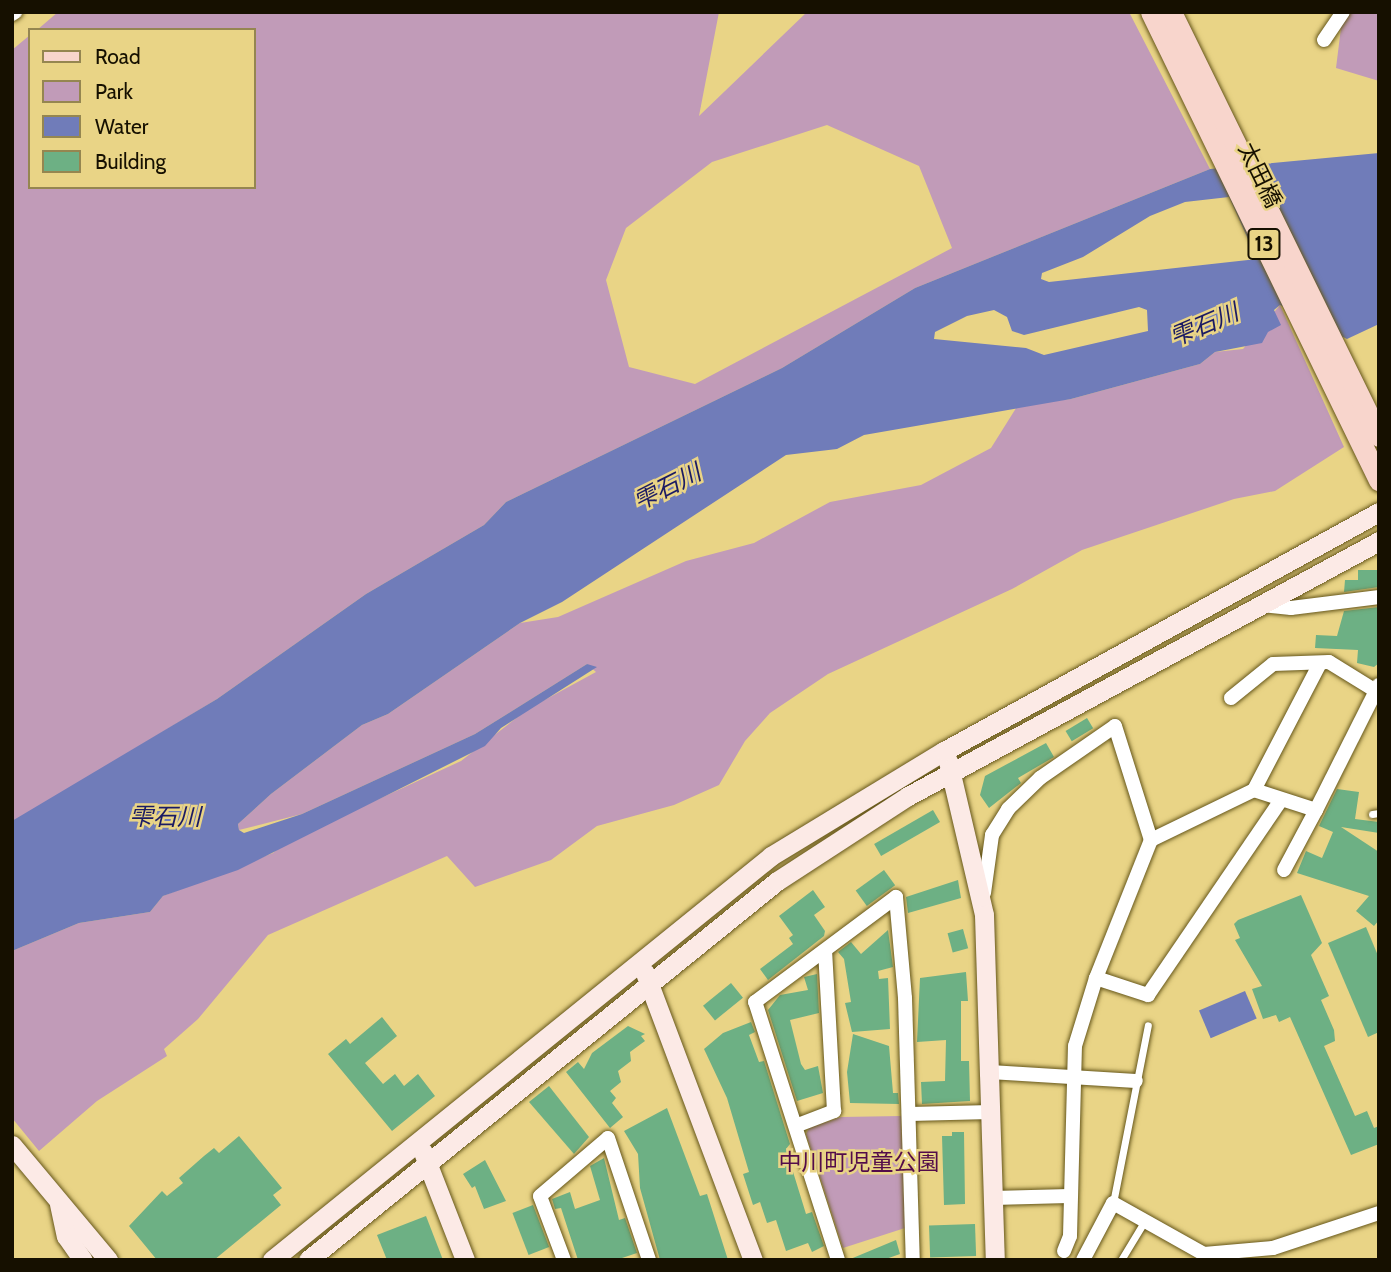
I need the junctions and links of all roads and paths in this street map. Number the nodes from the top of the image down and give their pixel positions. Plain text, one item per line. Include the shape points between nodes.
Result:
1 (1151, 12) edge
2 (1171, 12) edge
3 (1343, 12) edge
4 (1324, 40) dead end
5 (1379, 436) edge
6 (1378, 477) edge
7 (1379, 512) edge
8 (1379, 541) edge
9 (1379, 597) edge
10 (1259, 605) junction
11 (1320, 663) junction
12 (1378, 688) edge
13 (1231, 698) dead end
14 (944, 751) junction
15 (951, 772) junction
16 (1254, 790) junction
17 (1281, 800) junction
18 (1316, 810) junction
19 (1150, 840) junction
20 (1284, 870) dead end
21 (984, 915) junction
22 (825, 951) junction
23 (640, 960) junction
24 (1096, 978) junction
25 (649, 983) junction
26 (1148, 1025) dead end
27 (990, 1072) junction
28 (1074, 1076) junction
29 (1136, 1081) junction
30 (991, 1112) junction
31 (910, 1114) junction
32 (798, 1125) junction
33 (419, 1141) junction
34 (12, 1144) edge
35 (426, 1161) junction
36 (1069, 1196) junction
37 (993, 1198) junction
38 (58, 1200) junction
39 (1113, 1203) junction
40 (1379, 1213) edge
41 (1144, 1223) junction
42 (1064, 1251) dead end
43 (1273, 1254) edge
44 (1202, 1257) edge
45 (833, 1258) edge
46 (83, 1260) edge
47 (108, 1260) edge
48 (272, 1260) edge
49 (308, 1260) edge
50 (465, 1260) edge
51 (564, 1260) edge
52 (649, 1260) edge
53 (753, 1260) edge
54 (913, 1260) edge
55 (995, 1260) edge
56 (1083, 1260) edge
57 (1121, 1260) edge

1 - 6 main road, 太田橋 / 13
2 - 5 main road, 太田橋 / 13
3 - 4 street
7 - 14 street
8 - 10 street
9 - 10 street via 1291,607
10 - 15 street
11 - 12 street via 1329,662
11 - 13 street via 1273,664
11 - 16 street
12 - 18 street
14 - 15 street
14 - 23 street via 771,856
15 - 21 street
15 - 25 street via 777,881
16 - 17 street
16 - 19 street
17 - 18 street
17 - 24 street via 1148,995
18 - 20 street
19 - 21 street via 1115,726 1040,778 1008,809 987,854
19 - 24 street
21 - 27 street
22 - 31 street via 895,897
22 - 32 street via 834,1111
22 - 32 street via 755,1002
23 - 25 street
23 - 33 street
24 - 28 street via 1075,1046
25 - 35 street
25 - 53 street
26 - 29 lane
27 - 28 street
27 - 30 street
28 - 29 street
28 - 36 street
29 - 39 lane
30 - 31 street
30 - 37 street
31 - 54 street
32 - 45 street
33 - 35 street
33 - 48 street
34 - 38 street
35 - 49 street
35 - 50 street
36 - 37 street
36 - 42 street via 1070,1236
37 - 55 street
38 - 46 street via 66,1236
38 - 47 street
39 - 41 street
39 - 56 street
40 - 43 street
41 - 44 street
41 - 57 lane
43 - 44 street
51 - 52 street via 540,1196 608,1138

